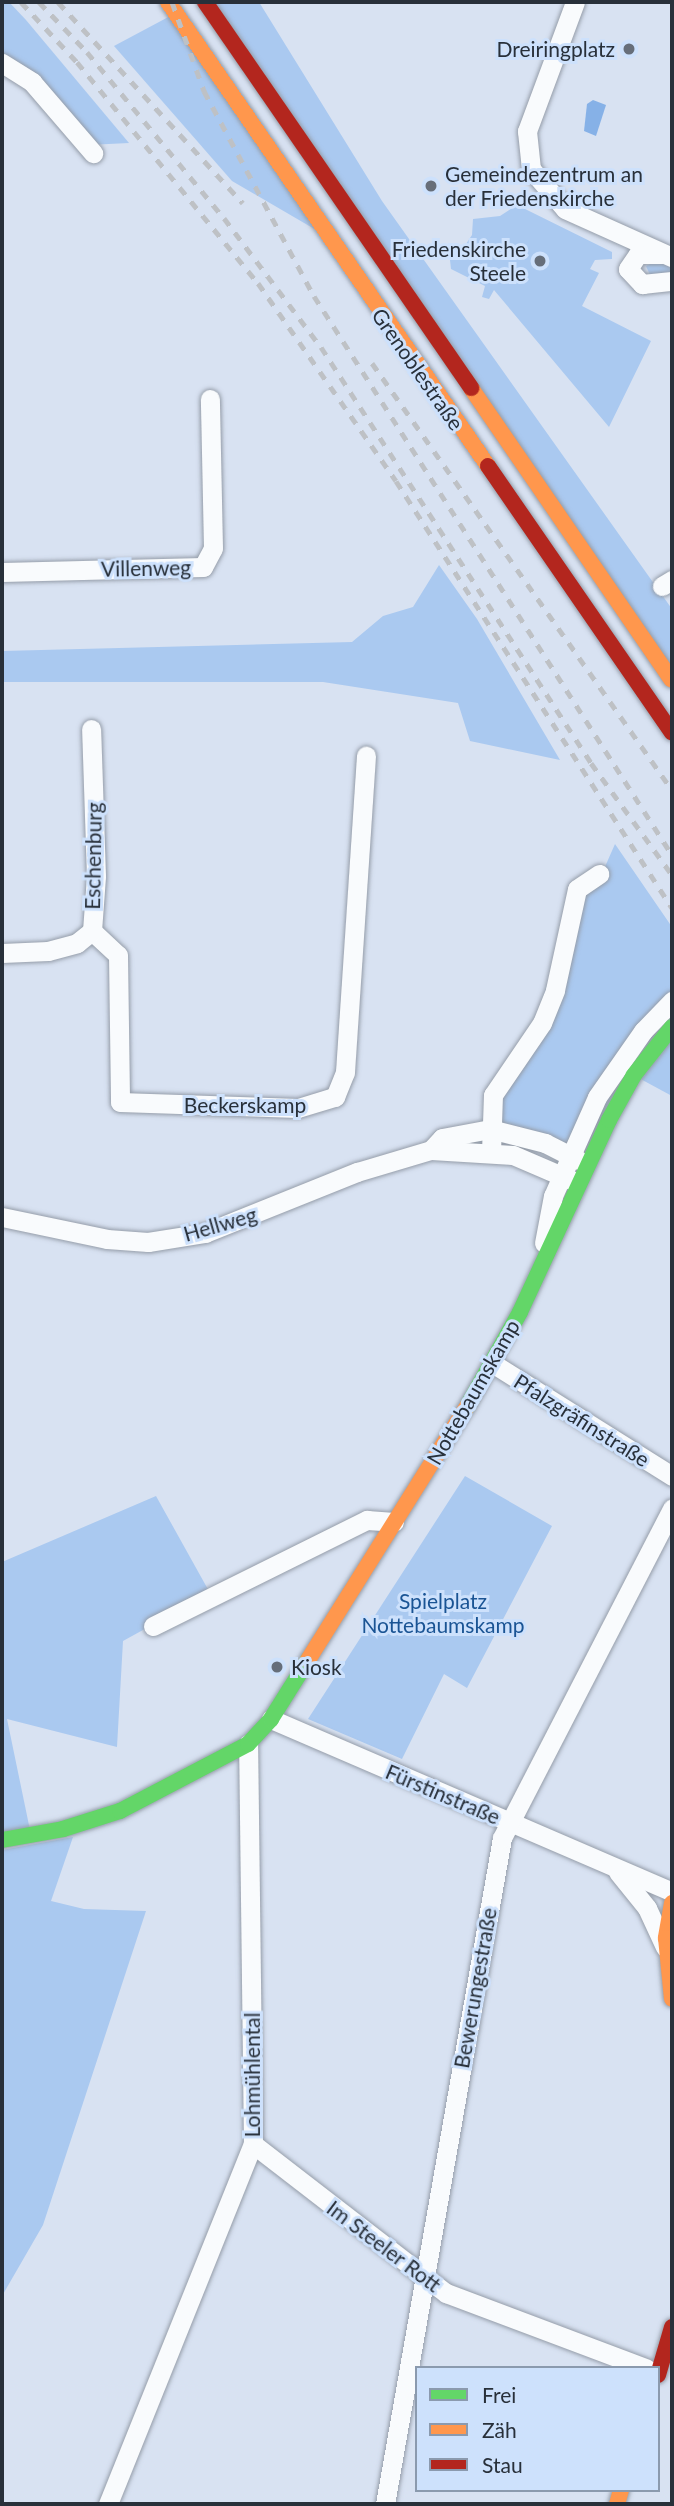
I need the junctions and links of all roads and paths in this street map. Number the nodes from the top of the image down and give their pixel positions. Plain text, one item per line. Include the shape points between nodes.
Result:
1 (168, 2) edge
2 (205, 2) edge
3 (575, 2) edge
4 (2, 63) edge
5 (93, 153) dead end
6 (669, 256) edge
7 (672, 281) edge
8 (210, 399) dead end
9 (2, 572) edge
10 (672, 680) edge
11 (91, 729) dead end
12 (672, 733) edge
13 (366, 756) dead end
14 (599, 874) dead end
15 (92, 931) junction
16 (2, 953) edge
17 (672, 1001) edge
18 (672, 1027) edge
19 (490, 1129) junction
20 (431, 1150) junction
21 (491, 1152) junction
22 (569, 1152) junction
23 (574, 1174) junction
24 (2, 1217) edge
25 (542, 1258) joint
26 (492, 1363) junction
27 (672, 1476) edge
28 (672, 1508) edge
29 (394, 1522) junction
30 (153, 1626) dead end
31 (271, 1719) junction
32 (248, 1744) junction
33 (508, 1822) junction
34 (2, 1840) edge
35 (615, 1869) junction
36 (672, 1892) edge
37 (672, 1903) edge
38 (668, 1955) edge
39 (672, 1999) edge
40 (253, 2144) junction
41 (426, 2280) junction
42 (672, 2327) edge
43 (639, 2366) edge
44 (660, 2369) edge
45 (108, 2504) edge
46 (385, 2504) edge

1 - 12 main road, Grenoblestraße
2 - 10 main road, Grenoblestraße
3 - 6 street via 527,131 531,169 565,209
4 - 5 street via 32,82
6 - 7 street via 638,254 628,270 642,284
8 - 9 street, Villenweg via 213,548 203,567
11 - 15 street, Eschenburg via 96,876
13 - 15 street, Beckerskamp via 345,1072 335,1097 298,1108 120,1102 118,955
14 - 19 street via 577,889 555,990 536,1032 493,1095
15 - 16 street, Eschenburg via 77,943 48,951
17 - 22 street via 622,1060
18 - 23 main road, Nottebaumskamp via 634,1075
19 - 20 street, Hellweg via 442,1138
19 - 21 street
19 - 22 street, Hellweg
20 - 21 street, Hellweg
20 - 24 street, Hellweg via 357,1172 205,1233 159,1240 107,1239
21 - 23 street, Hellweg
22 - 23 street, Hellweg
23 - 25 street, Nottebaumskamp
25 - 26 main road, Nottebaumskamp
26 - 27 street, Pfalzgräfinstraße
26 - 29 main road, Nottebaumskamp
28 - 33 street, Bewerungestraße
29 - 30 street via 367,1520
29 - 31 main road, Nottebaumskamp
31 - 32 main road, Nottebaumskamp
31 - 33 street, Fürstinstraße
32 - 34 main road, Nottebaumskamp via 120,1811 63,1829
32 - 40 street, Lohmühlental
33 - 35 street, Fürstinstraße
33 - 41 street, Bewerungestraße via 499,1847
35 - 36 street, Fürstinstraße
35 - 38 street, Fürstinstraße via 647,1908
37 - 38 main road
38 - 39 main road
40 - 41 street, Im Steeler Rott
40 - 45 street, Lohmühlental
41 - 43 street, Im Steeler Rott via 446,2293 549,2335
41 - 46 street, Bewerungestraße
42 - 44 main road

